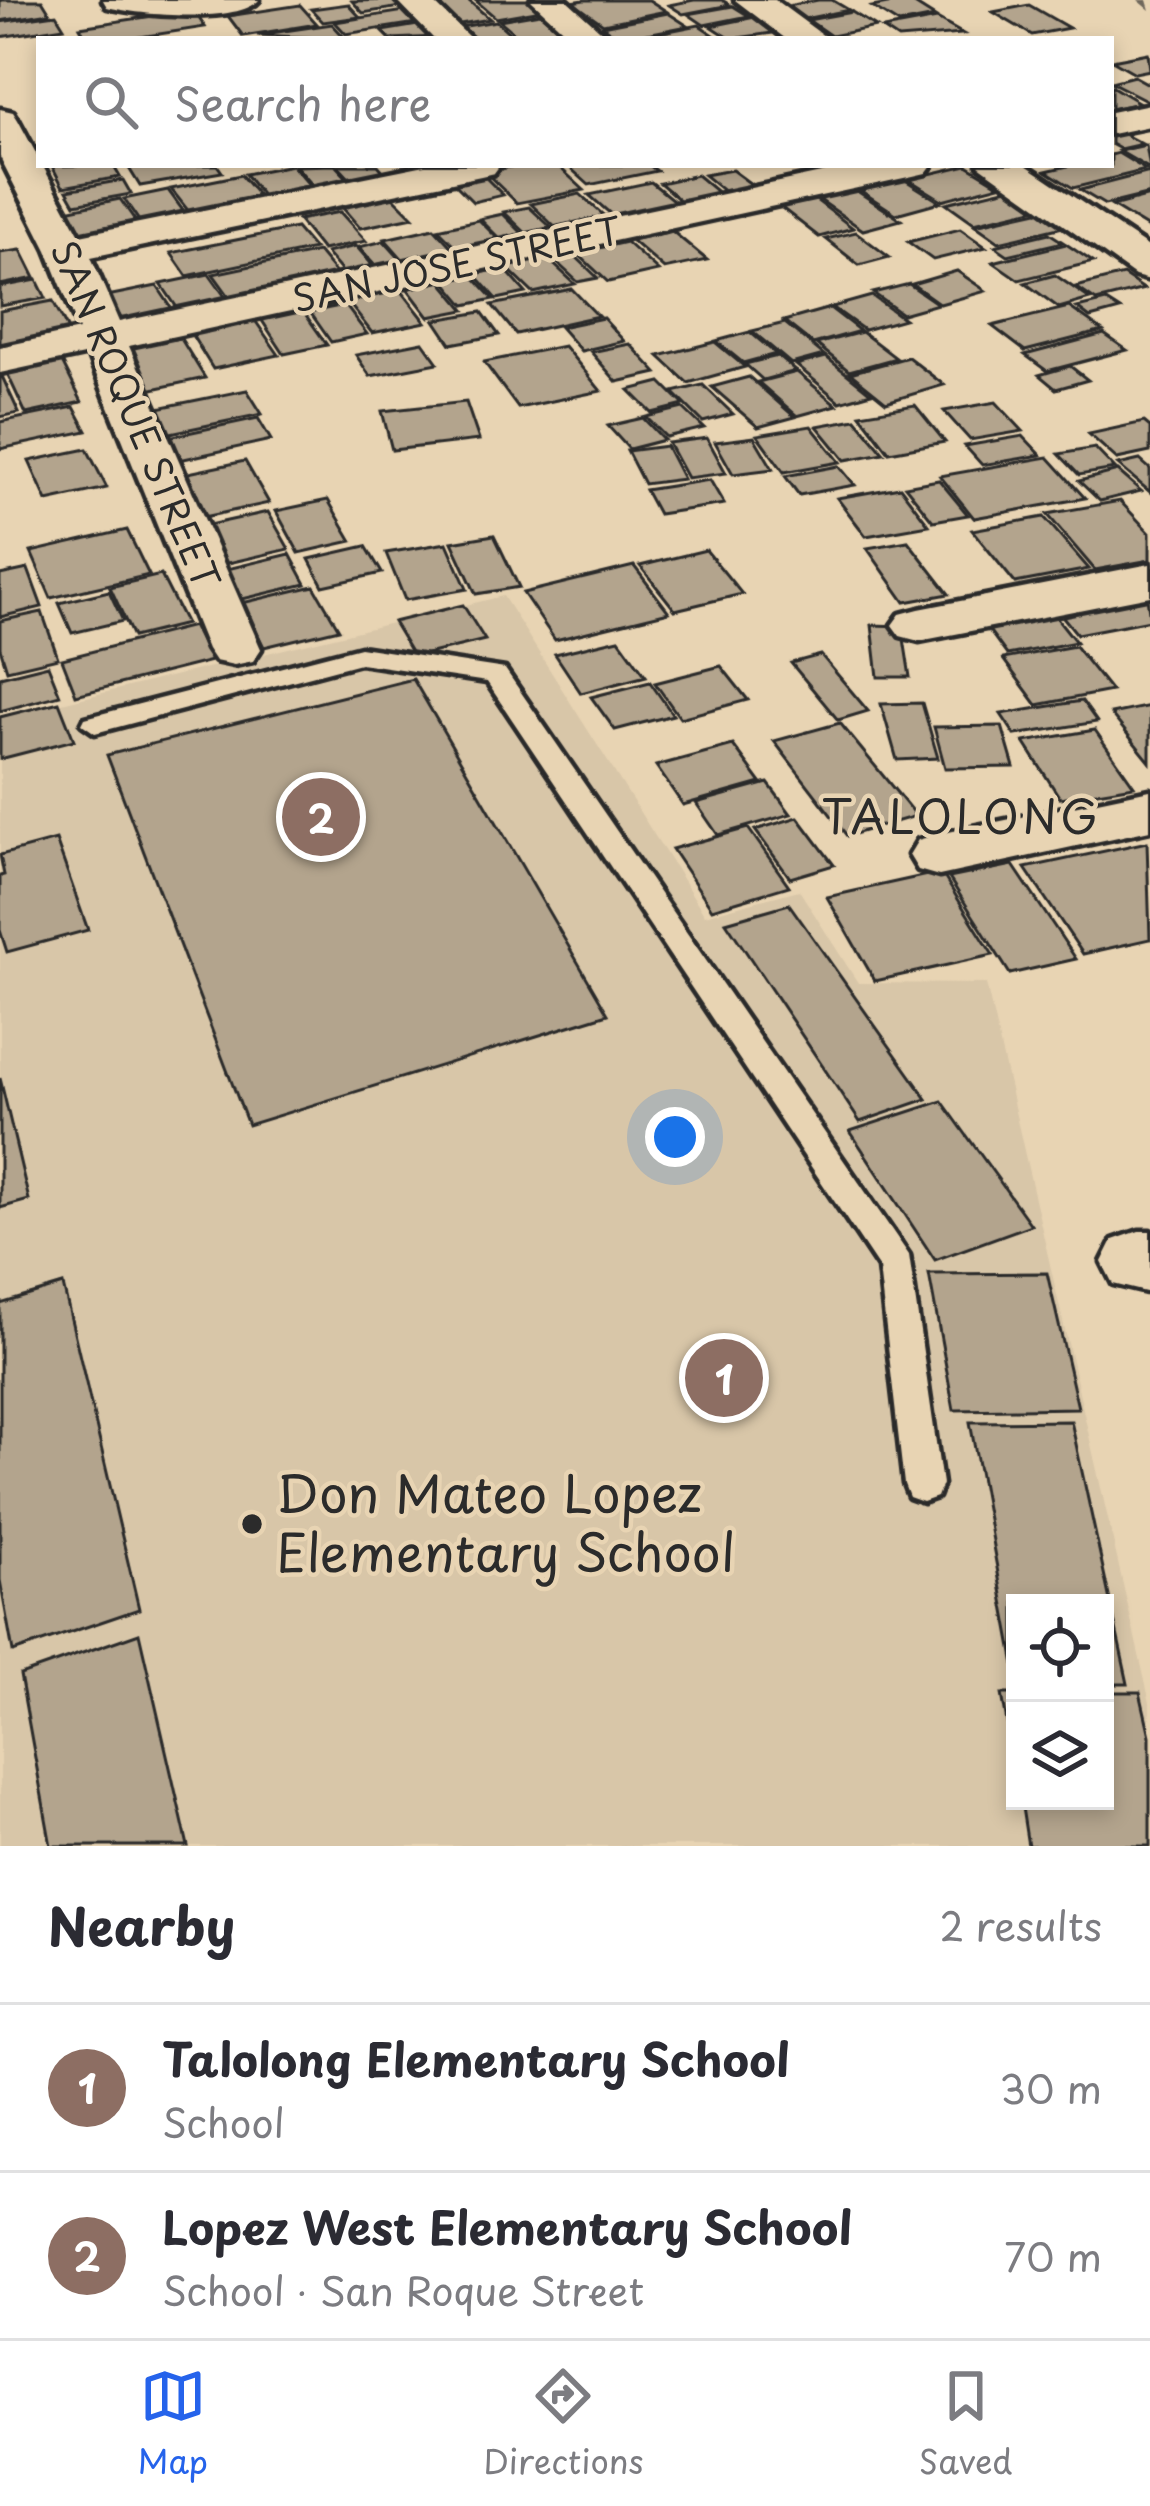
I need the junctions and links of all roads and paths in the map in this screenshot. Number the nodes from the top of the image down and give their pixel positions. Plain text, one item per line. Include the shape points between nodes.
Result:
1 (119, 0) edge
2 (243, 0) edge
3 (412, 0) edge
4 (547, 0) edge
5 (752, 0) edge
6 (451, 36) edge
7 (589, 36) edge
8 (806, 36) edge
9 (1150, 115) edge
10 (0, 119) edge
11 (1114, 122) edge
12 (467, 168) edge
13 (747, 168) edge
14 (900, 168) edge
15 (1003, 168) edge
16 (780, 196) junction
17 (67, 250) junction
18 (1150, 266) edge
19 (102, 341) junction
20 (0, 360) edge
21 (1150, 580) edge
22 (919, 625) dead end
23 (243, 666) junction
24 (95, 724) dead end
25 (1150, 810) edge
26 (939, 855) dead end
27 (923, 1484) dead end

1 - 2 street via 147,7
3 - 6 street
4 - 7 street
5 - 8 main road
9 - 11 street
10 - 17 street, SAN ROQUE STREET
12 - 17 street
13 - 16 street
14 - 16 street, SAN JOSE STREET
15 - 18 main road
16 - 19 street, SAN JOSE STREET
17 - 19 street, SAN ROQUE STREET
19 - 20 street, SAN JOSE STREET
19 - 23 street, SAN ROQUE STREET
21 - 22 street
23 - 24 lane
23 - 27 lane via 360,655 496,675 896,1265
25 - 26 street

